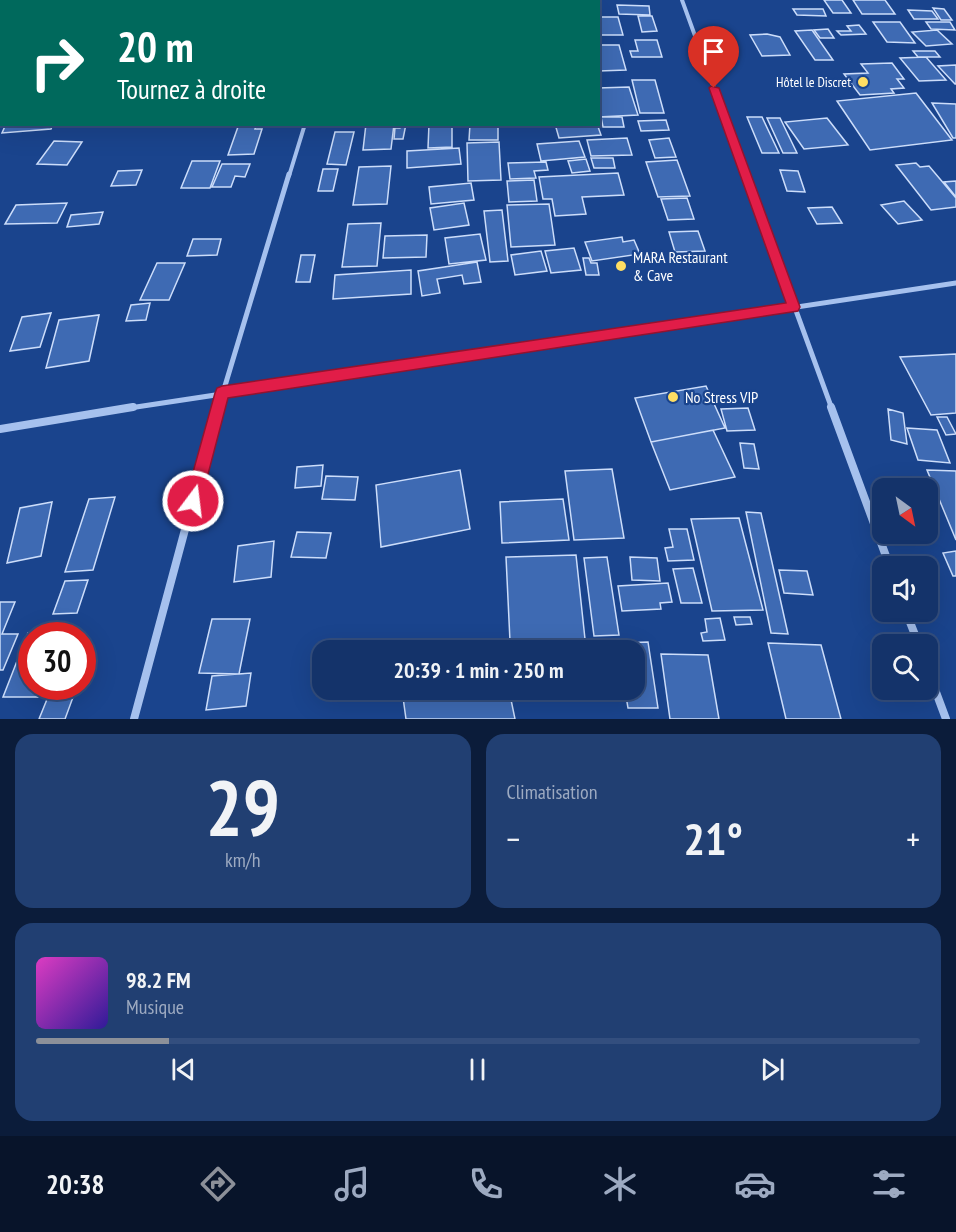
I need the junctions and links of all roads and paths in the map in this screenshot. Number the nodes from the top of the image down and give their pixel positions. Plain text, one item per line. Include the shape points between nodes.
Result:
1 (682, 0) edge
2 (304, 126) edge
3 (956, 284) edge
4 (793, 307) junction
5 (222, 393) junction
6 (0, 429) edge
7 (886, 556) edge
8 (938, 698) edge
9 (134, 719) edge
10 (946, 719) edge

1 - 4 street
2 - 5 street
3 - 4 street
4 - 5 street
4 - 7 street
5 - 6 street
5 - 9 street
8 - 10 street

